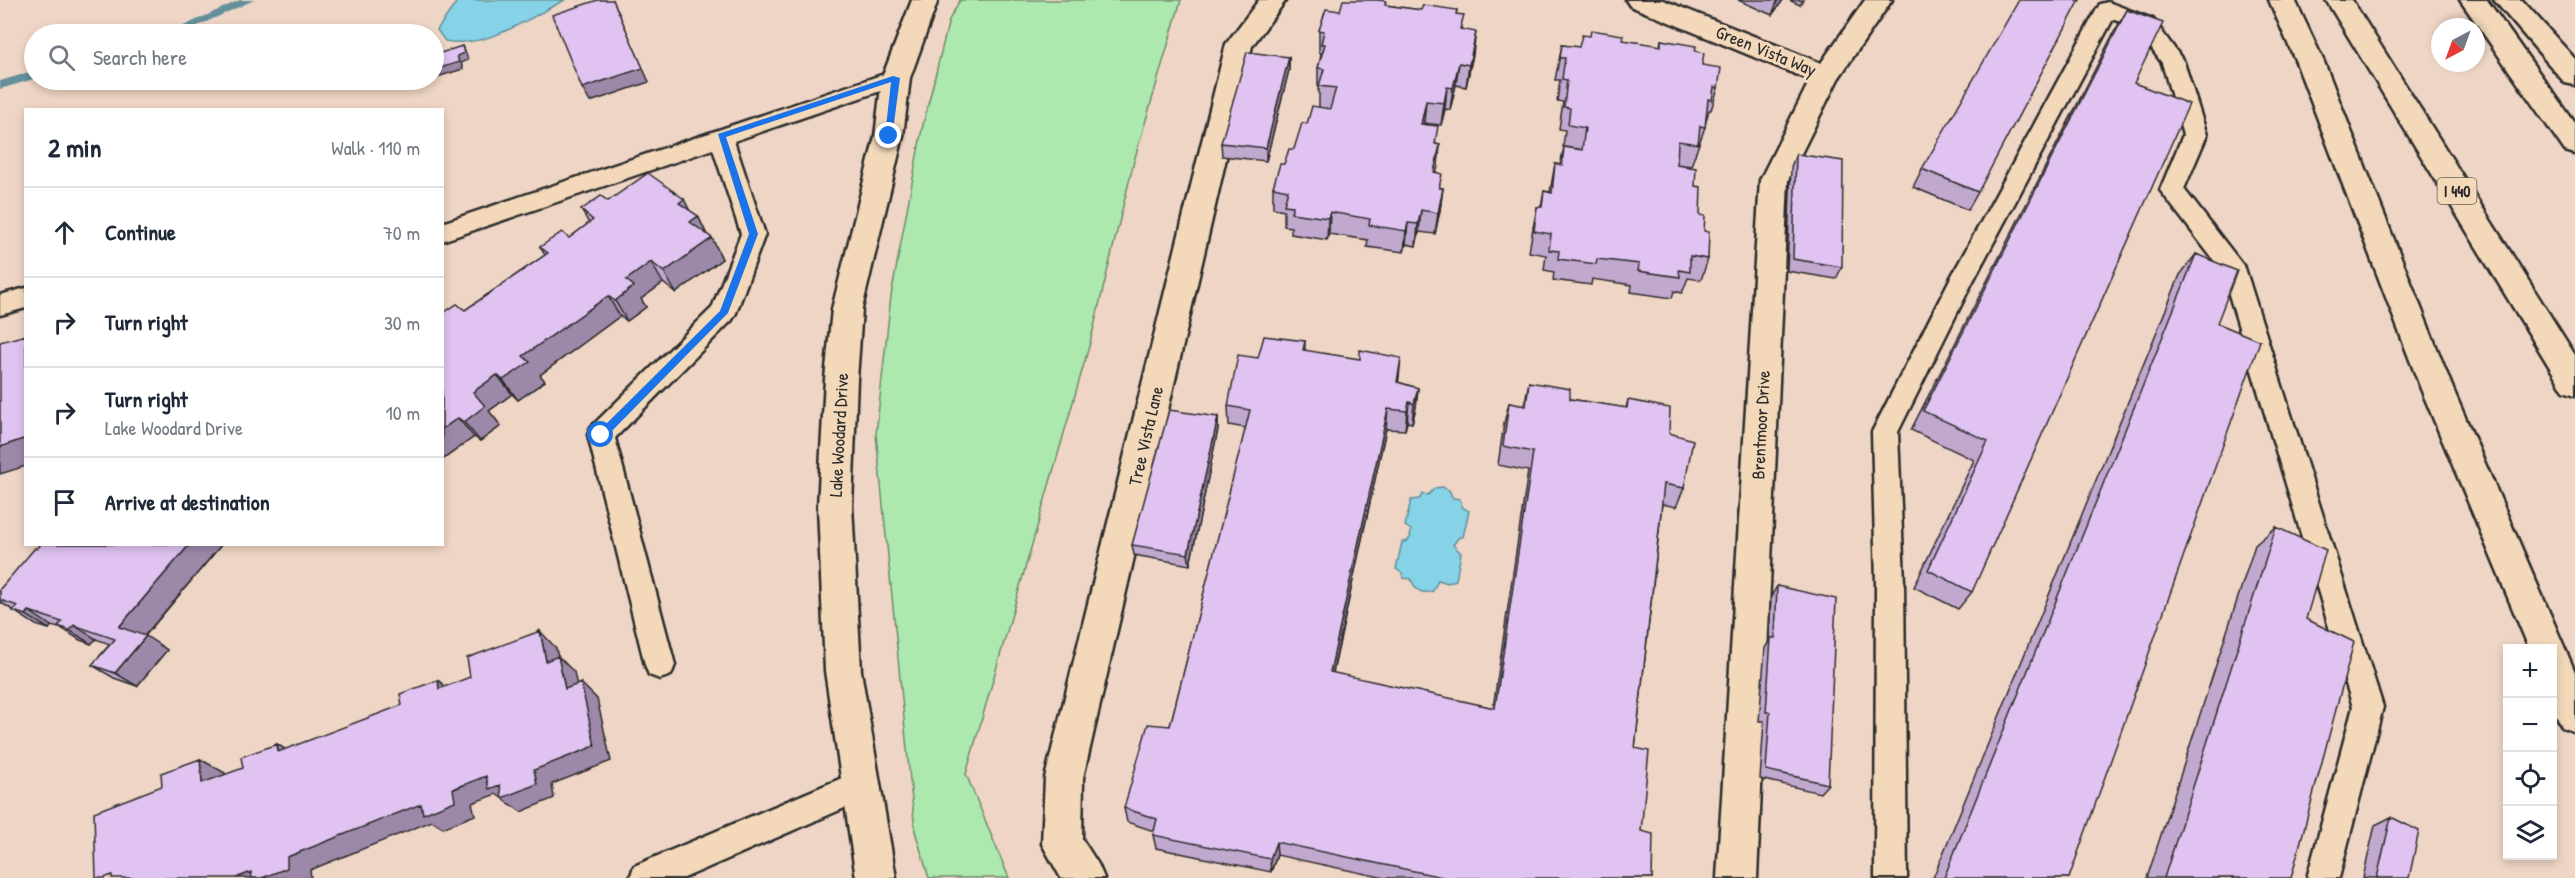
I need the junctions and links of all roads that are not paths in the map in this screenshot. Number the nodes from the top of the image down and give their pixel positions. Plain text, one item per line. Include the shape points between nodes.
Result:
1 (925, 0) edge
2 (1273, 0) edge
3 (1639, 0) edge
4 (1879, 0) edge
5 (2282, 0) edge
6 (2338, 0) edge
7 (2473, 0) edge
8 (2507, 0) edge
9 (1826, 76) junction
10 (2575, 76) edge
11 (896, 78) junction
12 (721, 136) junction
13 (2575, 144) edge
14 (444, 231) edge
15 (24, 299) edge
16 (0, 305) edge
17 (2575, 382) edge
18 (2545, 644) edge
19 (660, 665) dead end
20 (2557, 672) edge
21 (2575, 715) edge
22 (861, 785) junction
23 (646, 878) edge
24 (876, 878) edge
25 (1084, 878) edge
26 (1737, 878) edge
27 (1891, 878) edge
28 (2323, 878) edge

1 - 11 main road, Lake Woodard Drive
2 - 25 main road, Tree Vista Lane via 1239,44 1064,778 1062,844
3 - 9 main road, Green Vista Way
4 - 9 main road, Brentmoor Drive
5 - 18 main road
6 - 17 main road, I 440
7 - 13 main road
8 - 10 main road
9 - 26 main road, Brentmoor Drive via 1774,180
11 - 12 lane
11 - 22 main road, Lake Woodard Drive via 889,136 847,309 840,402 835,506 843,671
12 - 14 lane
12 - 19 lane via 753,234 723,313 601,435
15 - 16 lane
20 - 21 main road
22 - 23 lane
22 - 24 main road, Lake Woodard Drive
27 - 28 lane via 1885,432 1961,281 2108,9 2145,24 2173,62 2195,135 2172,190 2233,268 2368,707

